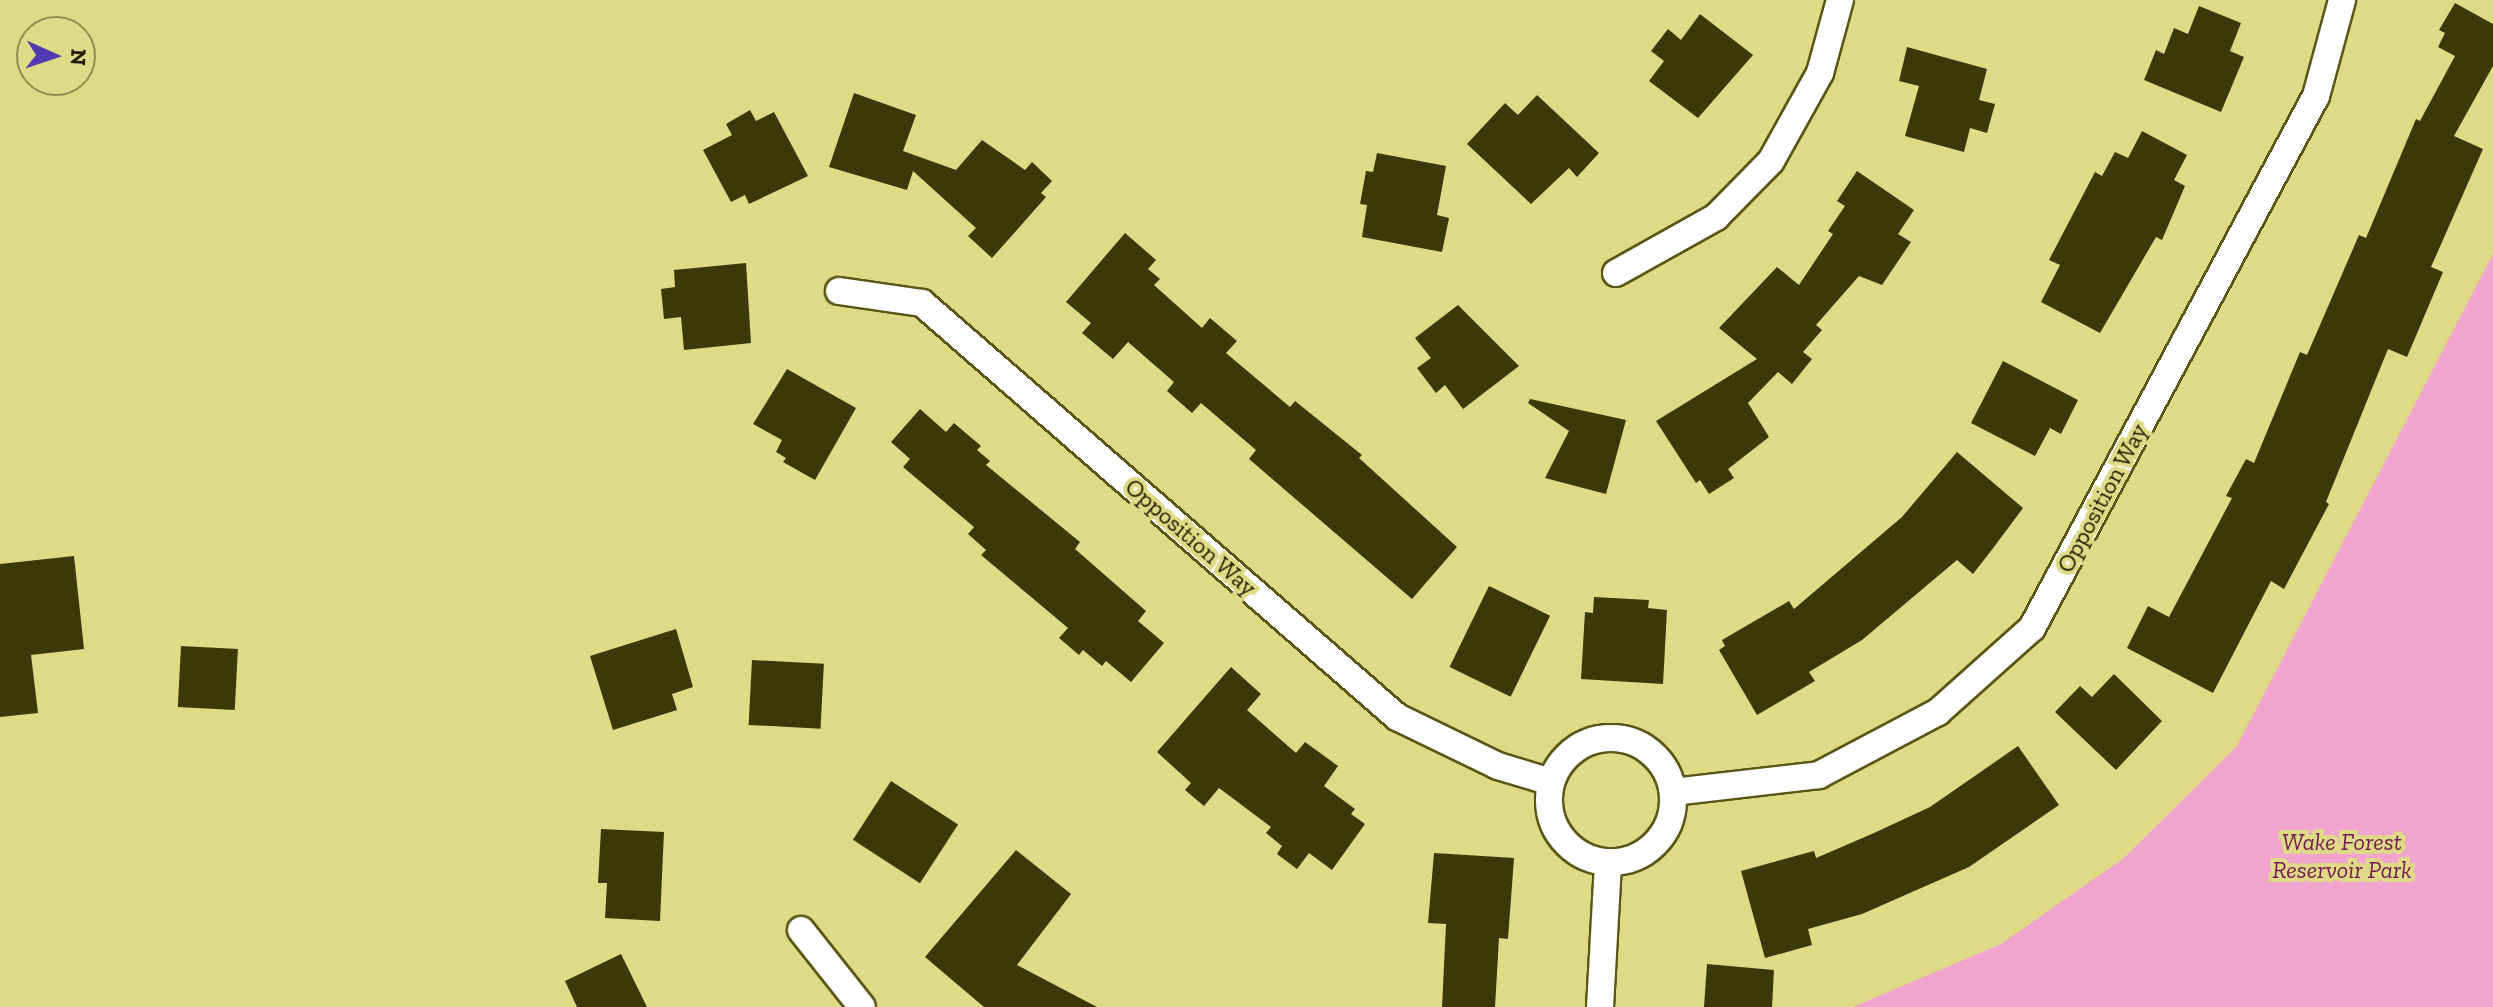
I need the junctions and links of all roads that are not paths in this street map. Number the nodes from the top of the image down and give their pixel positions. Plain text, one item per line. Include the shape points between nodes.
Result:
1 (1840, 0) edge
2 (2342, 0) edge
3 (1616, 273) dead end
4 (839, 291) dead end
5 (1551, 782) junction
6 (1673, 792) junction
7 (1608, 863) junction
8 (801, 930) dead end
9 (862, 1007) edge
10 (1600, 1007) edge

1 - 3 street via 1820,73 1771,161 1716,217
2 - 6 street, Opposition Way via 2316,96 2032,628 1938,712 1819,775
4 - 5 street, Opposition Way via 922,303 1397,717 1498,766
5 - 6 street via 1565,758 1581,745 1620,738 1656,756
5 - 7 street via 1550,815 1558,833 1571,848
6 - 7 street via 1673,810 1657,843 1643,854
7 - 10 street
8 - 9 street

